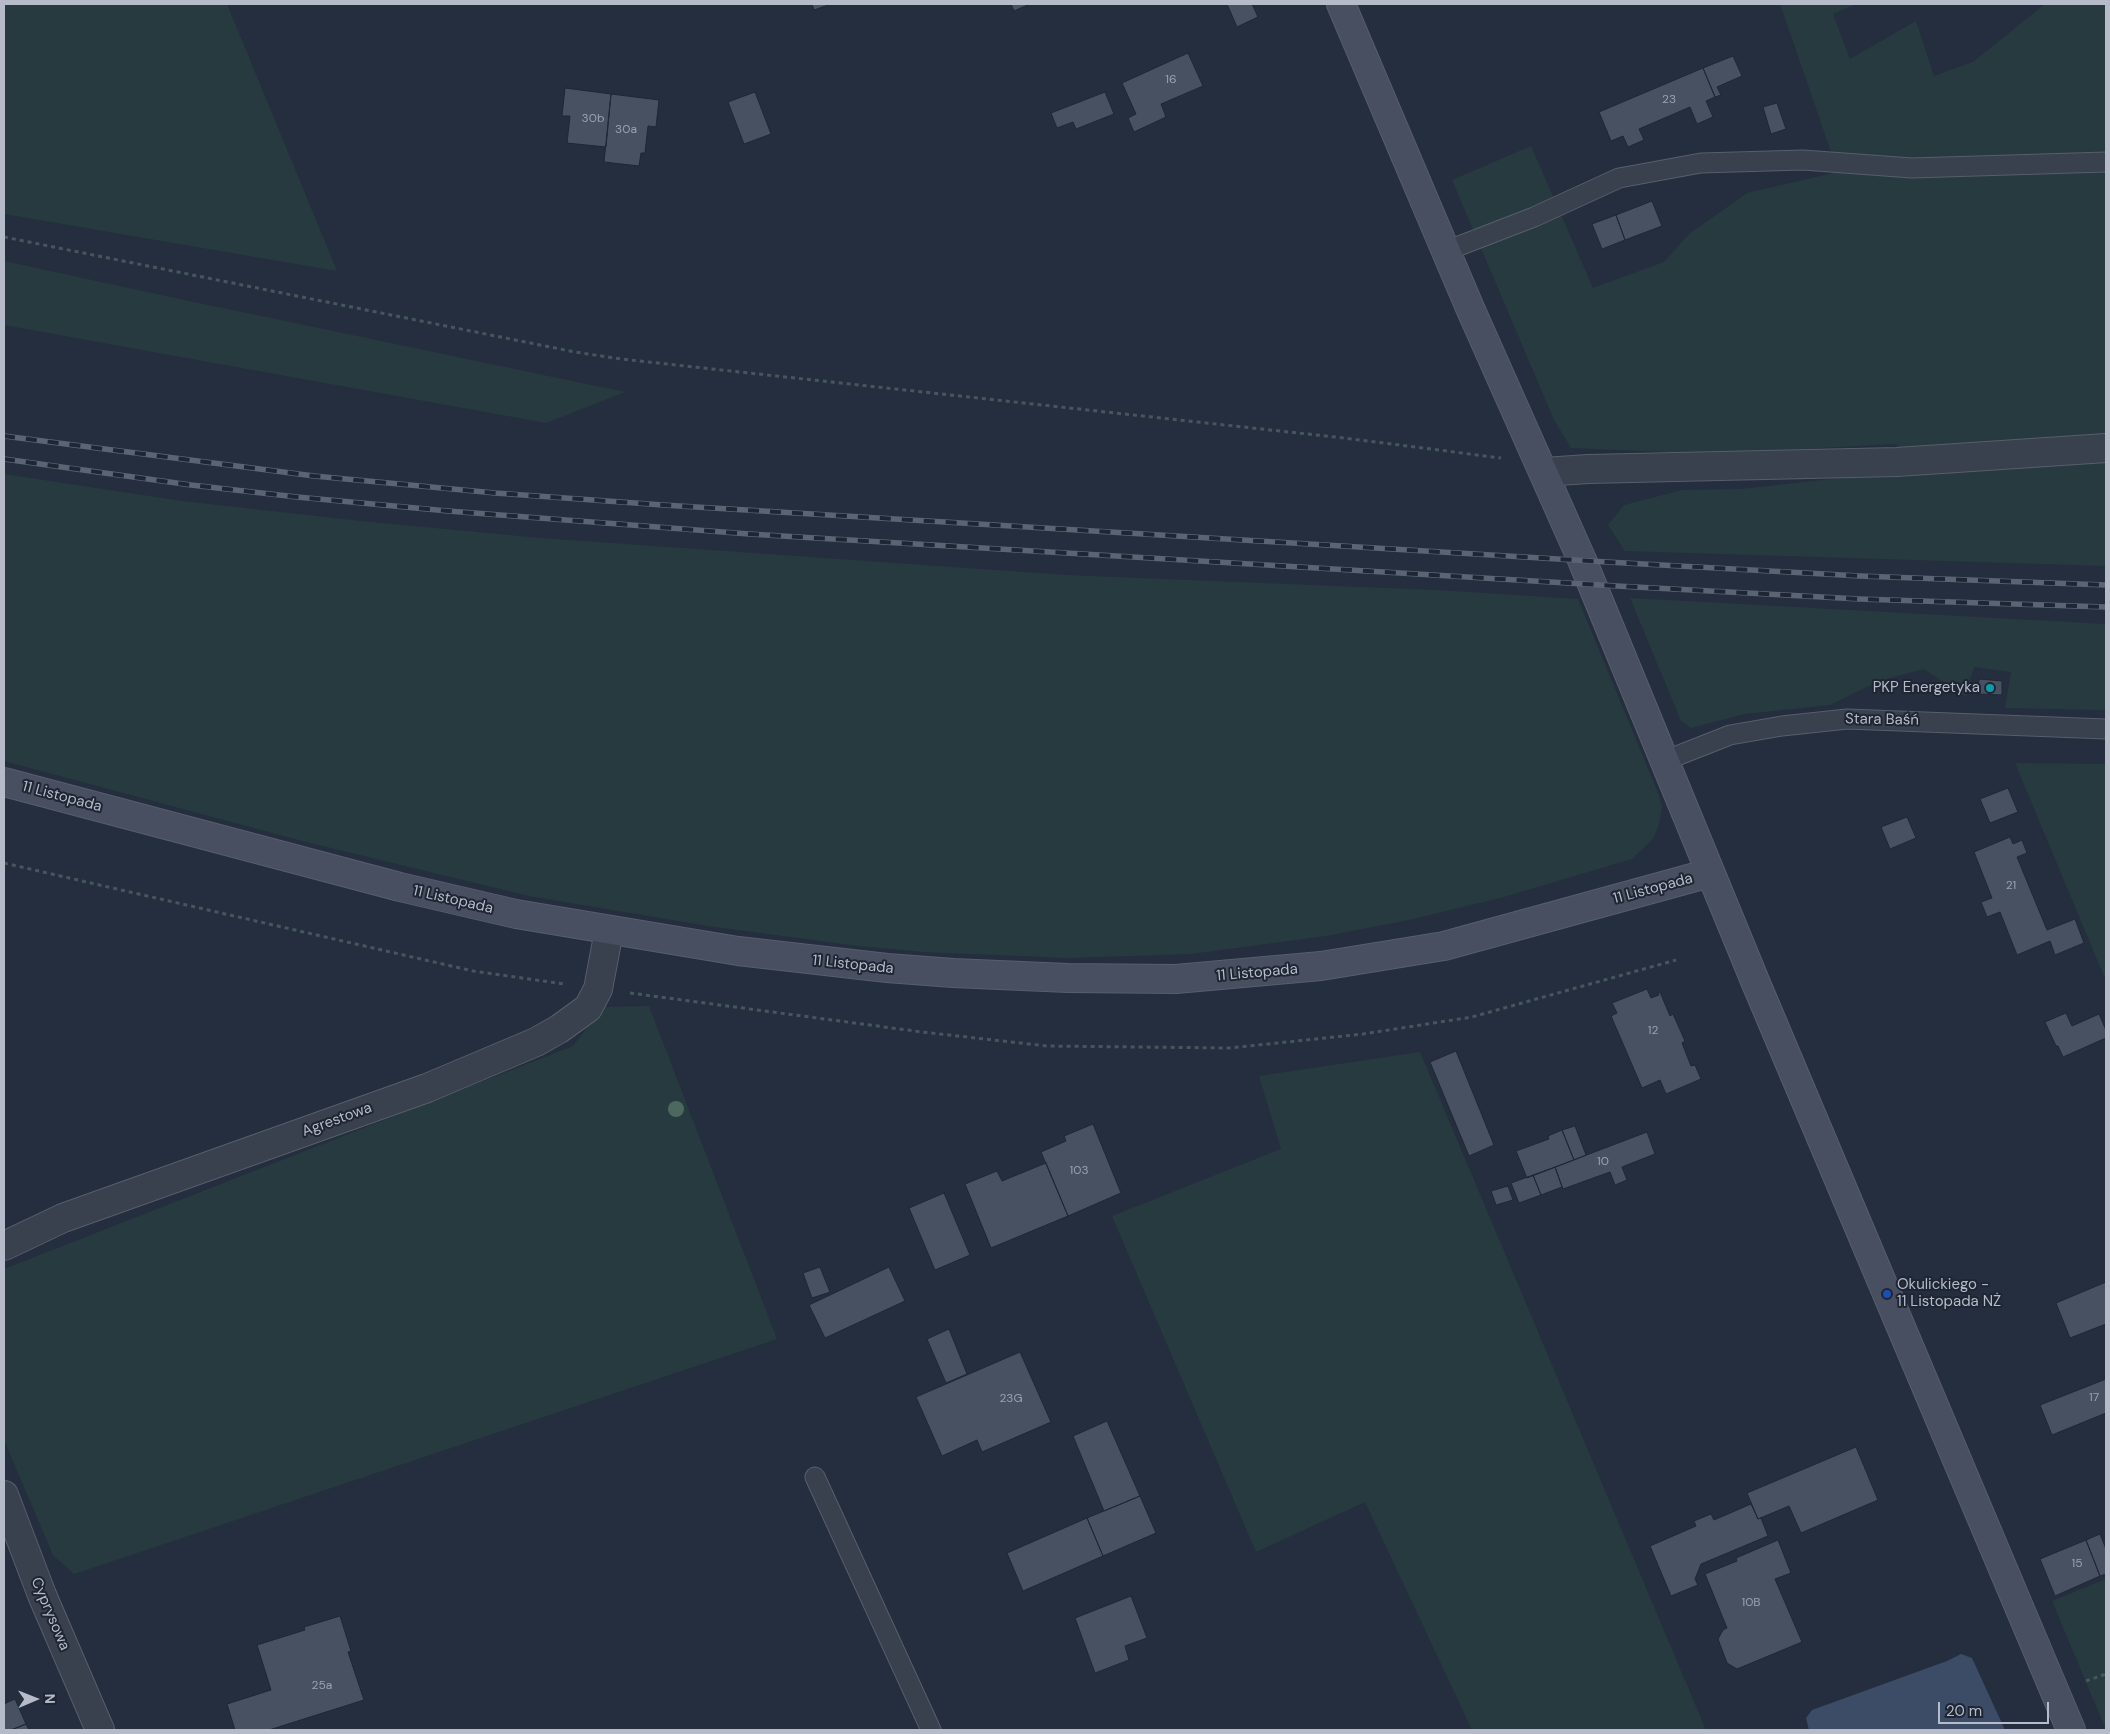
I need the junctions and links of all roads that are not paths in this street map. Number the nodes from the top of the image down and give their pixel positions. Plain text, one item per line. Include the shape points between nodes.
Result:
1 (1341, 4) edge
2 (2106, 162) edge
3 (1446, 251) junction
4 (2106, 448) edge
5 (1544, 472) junction
6 (2106, 729) edge
7 (1664, 761) junction
8 (4, 782) edge
9 (1710, 873) junction
10 (609, 931) junction
11 (4, 1246) edge
12 (815, 1477) dead end
13 (4, 1496) edge
14 (100, 1730) edge
15 (931, 1730) edge
16 (2071, 1730) edge

1 - 3 street
2 - 3 lane via 1912,168 1803,160 1701,163 1619,178 1534,217
3 - 5 street
4 - 5 street via 1897,462 1588,468
5 - 7 street
6 - 7 lane, Stara Baśń via 1847,719 1730,735
7 - 9 street
8 - 10 street, 11 Listopada via 400,888
9 - 10 street, 11 Listopada via 1444,946 1321,966 1176,979 1049,978 887,968 738,952
9 - 16 street
10 - 11 street, Agrestowa via 598,989 588,1008 536,1042 427,1088 64,1218
12 - 15 lane
13 - 14 street, Cyprysowa

